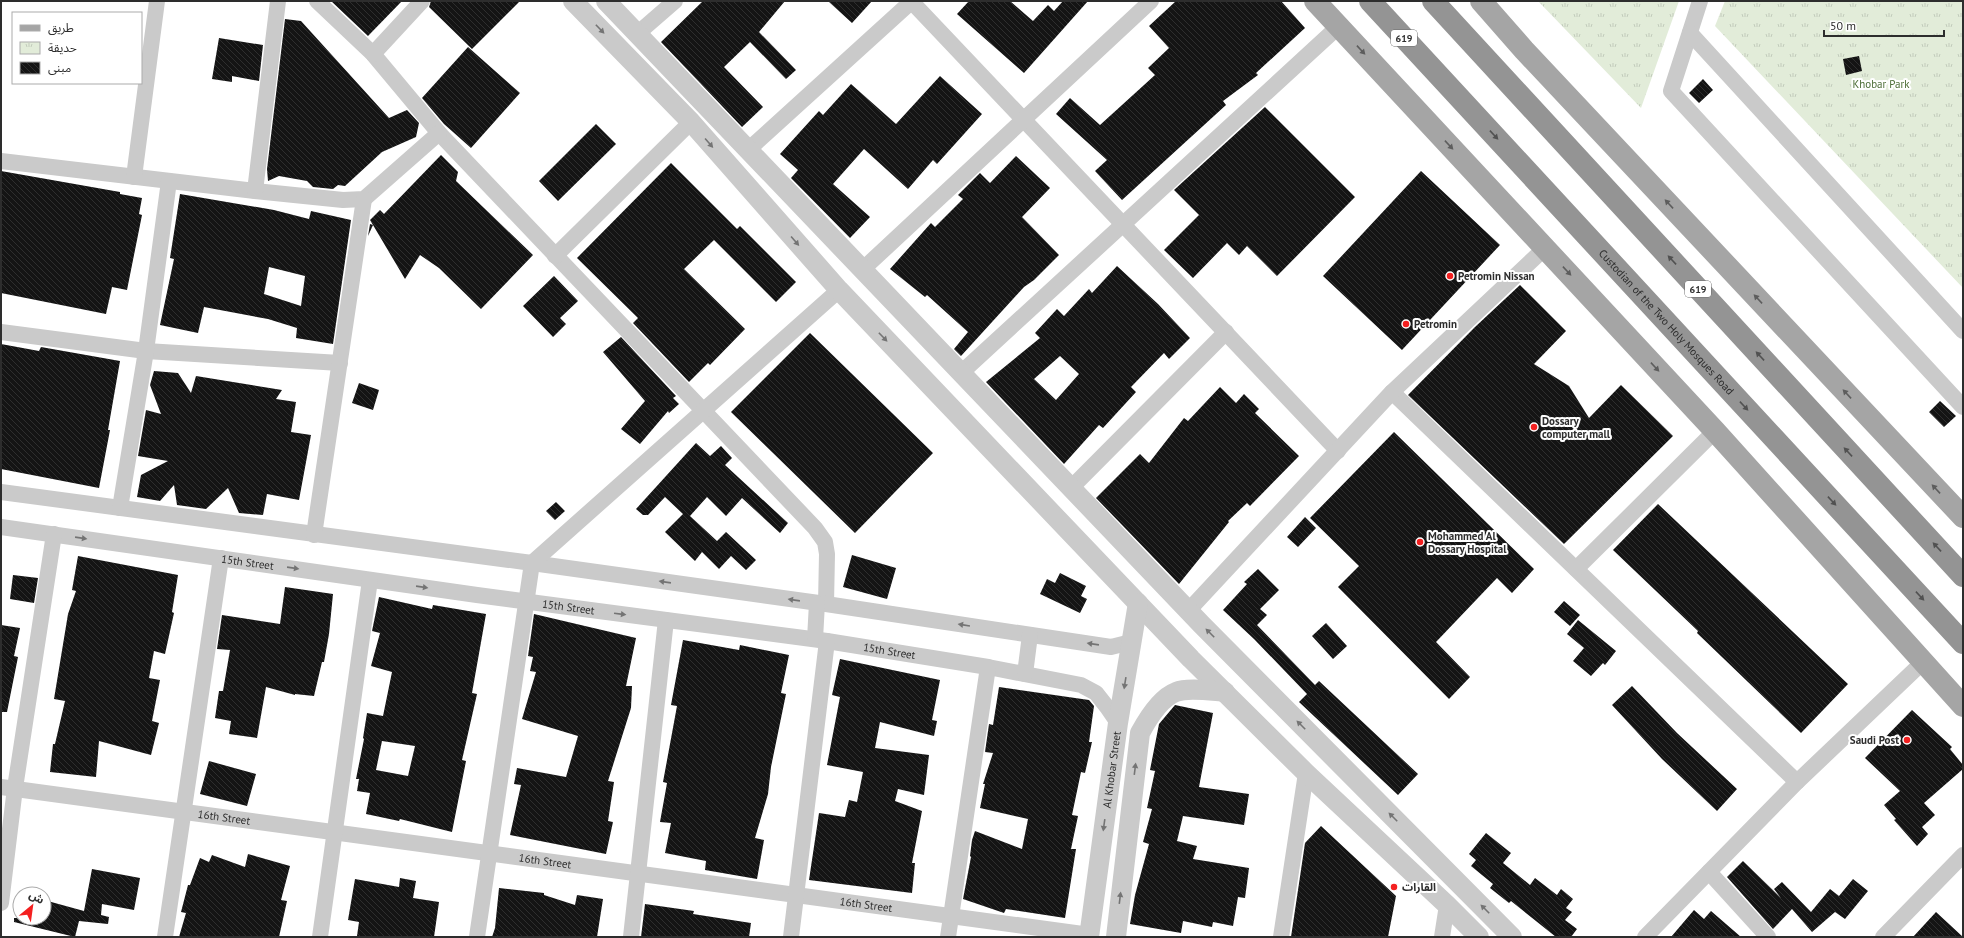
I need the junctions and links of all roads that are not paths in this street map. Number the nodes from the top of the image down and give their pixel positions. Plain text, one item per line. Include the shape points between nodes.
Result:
1 (157, 1) edge
2 (278, 1) edge
3 (317, 1) edge
4 (422, 1) edge
5 (573, 1) edge
6 (606, 1) edge
7 (675, 1) edge
8 (911, 1) edge
9 (1152, 1) edge
10 (1316, 1) edge
11 (1363, 1) edge
12 (1370, 1) edge
13 (1433, 1) edge
14 (1481, 1) edge
15 (1700, 1) edge
16 (1339, 26) junction
17 (1690, 33) junction
18 (637, 34) junction
19 (373, 54) junction
20 (1439, 76) junction
21 (1023, 120) junction
22 (691, 122) junction
23 (439, 133) junction
24 (748, 150) junction
25 (1, 161) edge
26 (134, 177) junction
27 (169, 181) junction
28 (255, 191) junction
29 (364, 199) junction
30 (1122, 224) junction
31 (1545, 248) junction
32 (555, 256) junction
33 (862, 270) junction
34 (839, 290) junction
35 (1963, 331) edge
36 (1, 332) edge
37 (1226, 332) junction
38 (146, 351) junction
39 (340, 363) junction
40 (961, 373) junction
41 (1392, 392) junction
42 (1963, 407) edge
43 (703, 410) junction
44 (1715, 431) junction
45 (1338, 451) junction
46 (1071, 488) junction
47 (1, 492) edge
48 (120, 508) junction
49 (1963, 517) edge
50 (1, 527) edge
51 (54, 534) junction
52 (314, 534) junction
53 (221, 558) junction
54 (532, 563) junction
55 (1576, 569) junction
56 (1963, 576) edge
57 (370, 580) junction
58 (526, 602) junction
59 (1138, 603) junction
60 (822, 604) junction
61 (1188, 611) junction
62 (666, 620) junction
63 (1030, 635) junction
64 (821, 640) junction
65 (1131, 642) junction
66 (1963, 643) edge
67 (1923, 662) junction
68 (988, 667) junction
69 (1025, 674) junction
70 (1225, 692) junction
71 (1963, 694) edge
72 (1963, 706) edge
73 (1118, 723) junction
74 (1306, 773) junction
75 (1797, 782) junction
76 (8, 788) edge
77 (1108, 796) junction
78 (1132, 799) junction
79 (184, 811) junction
80 (335, 832) junction
81 (489, 853) junction
82 (1963, 855) edge
83 (1709, 872) junction
84 (638, 874) junction
85 (796, 895) junction
86 (1, 903) edge
87 (1447, 905) junction
88 (951, 916) junction
89 (1089, 936) edge
90 (165, 937) edge
91 (320, 937) edge
92 (477, 937) edge
93 (631, 937) edge
94 (791, 937) edge
95 (948, 937) edge
96 (1116, 937) edge
97 (1281, 937) edge
98 (1442, 937) edge
99 (1479, 937) edge
100 (1512, 937) edge
101 (1645, 937) edge
102 (1768, 937) edge
103 (1883, 937) edge

1 - 26 street
2 - 28 street
3 - 19 street
4 - 19 street
5 -> 22 street
6 - 18 street
7 - 18 street
8 - 21 street
8 - 24 street
9 - 21 street
10 - 16 main road
11 - 20 main road
12 - 20 highway, Custodian of the Two Holy Mosques Road / 619
56 -> 13 highway, 619
49 -> 14 main road
15 - 17 street
16 - 30 street
16 -> 31 main road
17 - 35 street
17 - 42 street via 1671,91
18 - 24 street
19 - 23 street
20 -> 66 highway, Custodian of the Two Holy Mosques Road / 619
21 - 30 street
21 - 33 street
22 - 32 street
22 -> 34 street
23 - 29 street
23 - 32 street
24 - 33 street
25 - 26 street
26 - 27 street
27 - 28 street
27 - 38 street
28 - 29 street via 343,200
29 - 39 street
30 - 37 street
30 - 40 street
31 - 41 street
31 -> 44 main road
32 - 43 street
33 - 40 street
34 - 43 street
34 -> 59 street
36 - 38 street
37 - 45 street
37 - 46 street
38 - 39 street
38 - 48 street
39 - 52 street
40 - 46 street
41 - 45 street
41 - 55 street
43 - 54 street
43 - 60 street via 815,528 825,542 827,554
44 - 55 street
44 - 67 main road
45 - 61 street
46 - 61 street
47 - 48 street
48 - 52 street
50 - 51 street, 15th Street
51 -> 53 street, 15th Street
51 - 76 street
52 - 54 street
53 -> 57 street, 15th Street
53 - 79 street
54 - 58 street
60 -> 54 street
55 - 75 street
57 -> 58 street, 15th Street
57 - 80 street
58 -> 62 street, 15th Street
58 - 81 street
59 - 65 street, Al Khobar Street
59 - 70 street
63 -> 60 street
60 - 64 street
100 -> 61 street
62 - 64 street, 15th Street
62 - 84 street
65 -> 63 street via 1111,647
63 - 69 street
64 - 68 street, 15th Street
64 - 85 street
65 -> 73 street, Al Khobar Street
67 - 71 main road
67 - 72 main road
67 - 75 street
68 - 69 street, 15th Street
68 - 88 street
69 - 73 street, 15th Street via 1081,685 1096,694
70 - 74 street
78 -> 70 street, Al Khobar Street via 1140,733 1153,710 1175,692
73 - 77 street, Al Khobar Street
74 - 87 street
74 - 97 street
75 - 83 street
76 - 79 street, 16th Street
76 - 86 street
77 - 78 street
77 -> 89 street, Al Khobar Street
96 -> 78 street, Al Khobar Street
79 - 80 street, 16th Street
79 - 90 street
80 - 81 street, 16th Street
80 - 91 street
81 - 84 street, 16th Street
81 - 92 street
82 - 103 street
83 - 101 street
83 - 102 street
84 - 85 street, 16th Street
84 - 93 street
85 - 88 street, 16th Street
85 - 94 street
87 - 98 street
87 - 99 street
88 - 89 street, 16th Street
88 - 95 street

